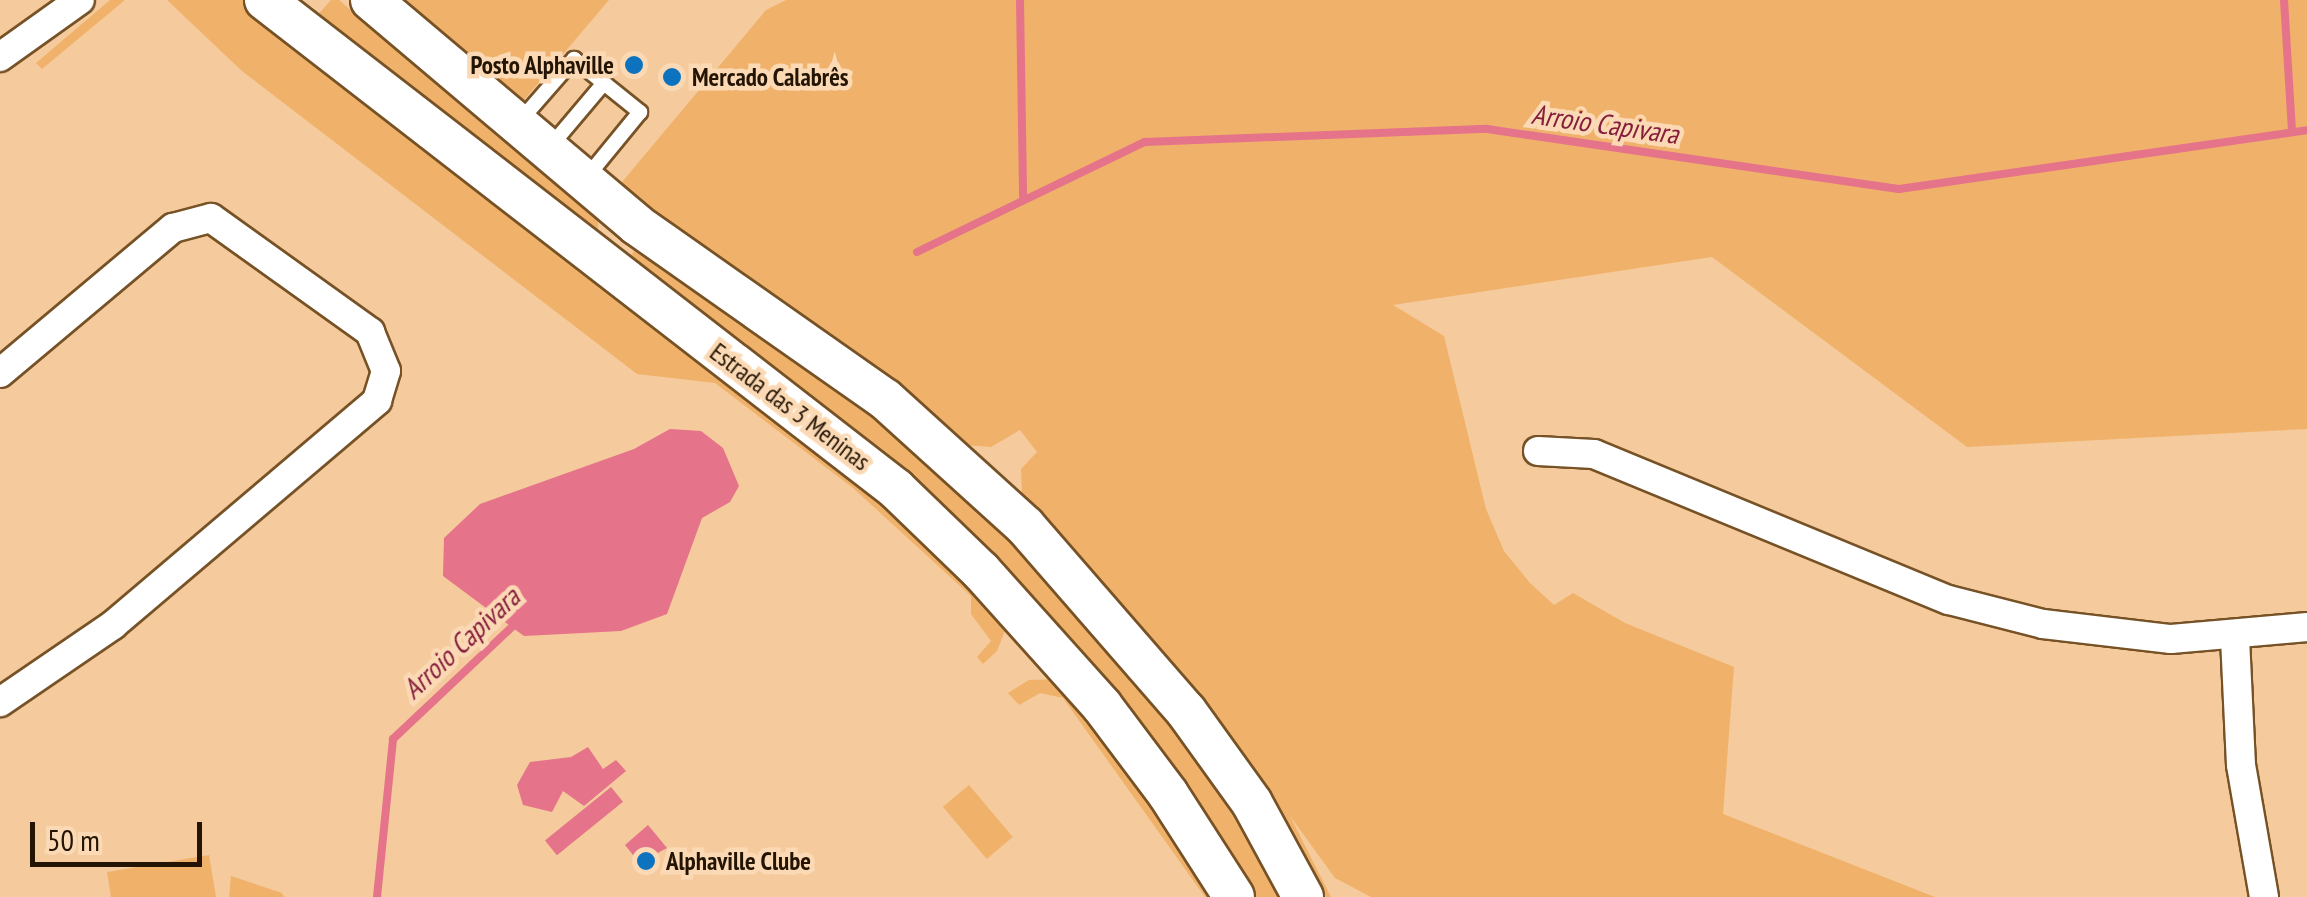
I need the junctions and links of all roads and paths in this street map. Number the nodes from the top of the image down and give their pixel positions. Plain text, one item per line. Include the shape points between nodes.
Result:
1 (80, 0) edge
2 (265, 0) edge
3 (371, 0) edge
4 (0, 57) edge
5 (604, 83) junction
6 (515, 126) junction
7 (546, 151) junction
8 (584, 182) junction
9 (638, 225) junction
10 (608, 268) junction
11 (0, 373) edge
12 (1538, 450) dead end
13 (2307, 627) edge
14 (2235, 638) junction
15 (0, 702) edge
16 (1234, 897) edge
17 (1303, 897) edge
18 (2264, 897) edge

1 - 4 street
2 - 10 main road, Estrada das 3 Meninas
3 - 6 main road
5 - 6 lane via 574,59
5 - 7 lane
5 - 8 lane via 640,112
6 - 7 main road
7 - 8 main road
8 - 9 main road
9 - 10 main road
9 - 17 main road via 885,399 1025,526 1186,711 1252,804
10 - 16 main road, Estrada das 3 Meninas via 841,443 981,571 1138,753
11 - 15 street via 172,228 211,218 370,332 386,371 377,401 113,625
12 - 14 street via 1594,454 1986,611 2107,635
13 - 14 street
14 - 18 street via 2240,765

